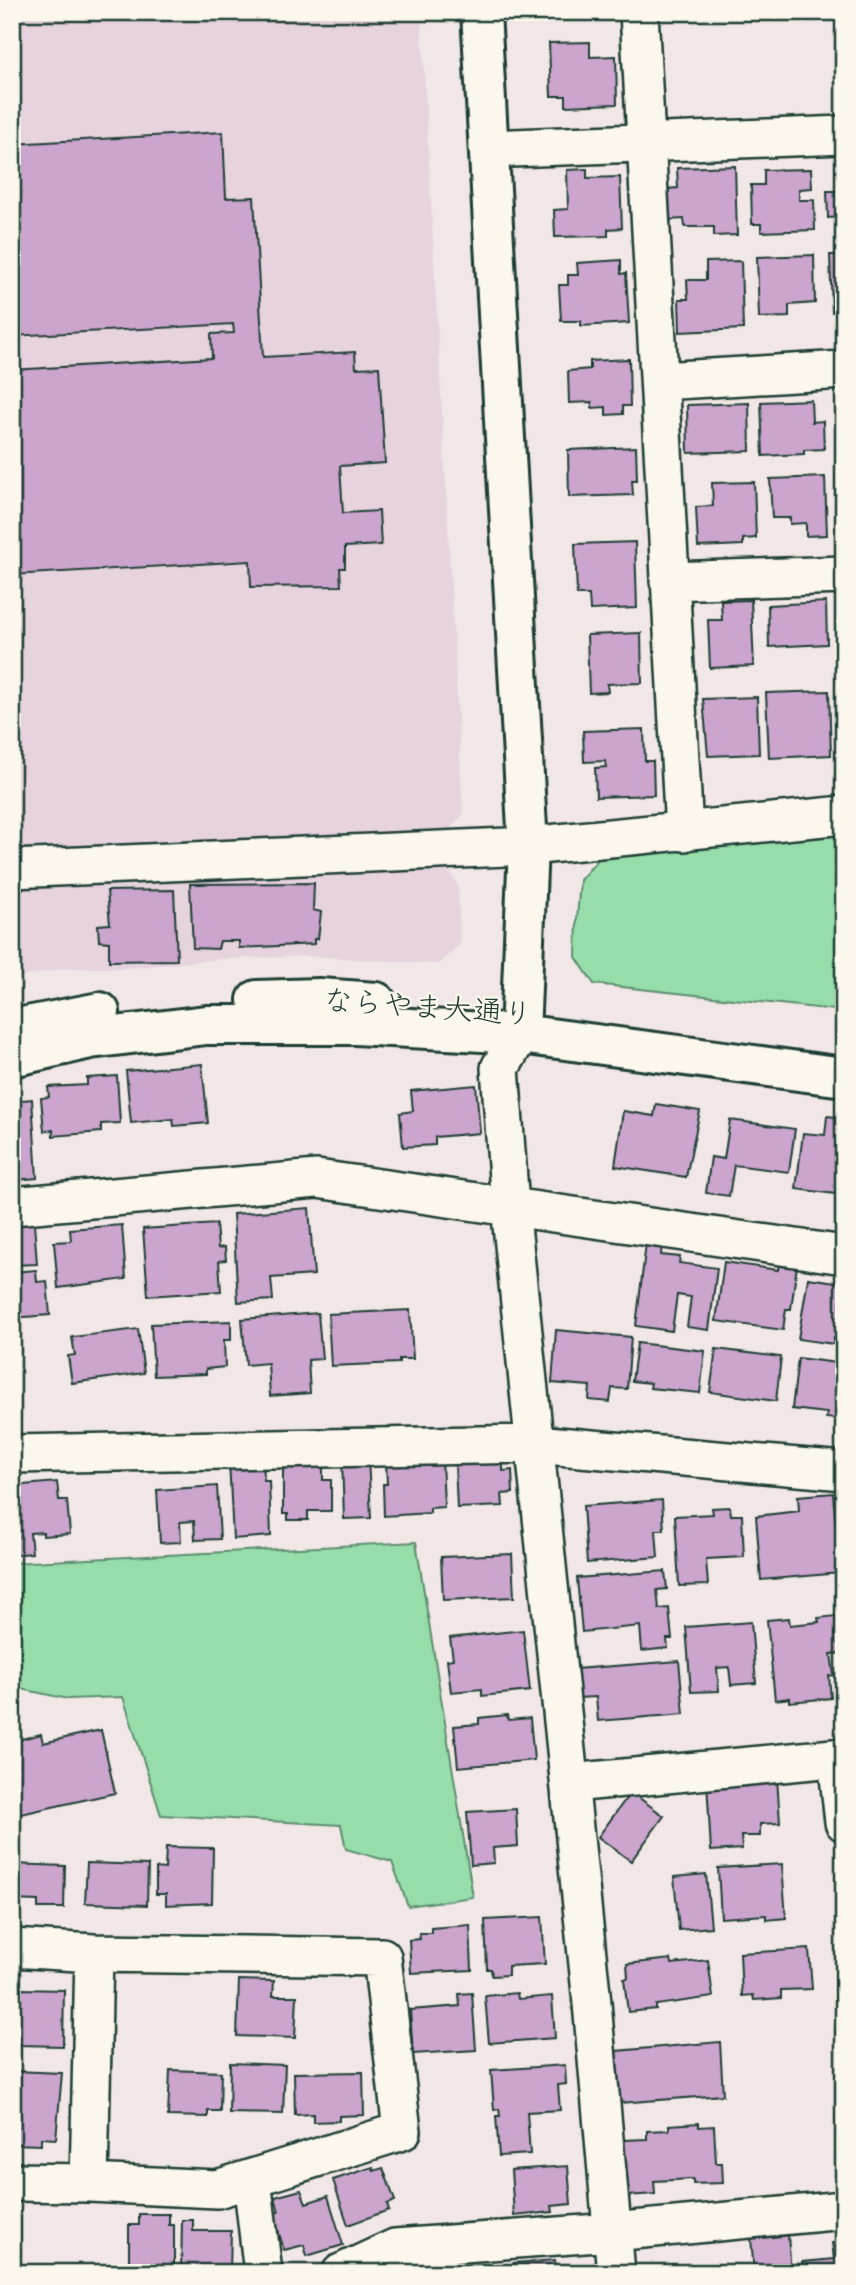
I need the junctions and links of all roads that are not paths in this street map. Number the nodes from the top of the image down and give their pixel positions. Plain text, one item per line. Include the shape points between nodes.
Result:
1 (481, 12) edge
2 (639, 12) edge
3 (844, 135) edge
4 (645, 144) junction
5 (488, 149) junction
6 (844, 370) edge
7 (660, 381) junction
8 (844, 575) edge
9 (669, 581) junction
10 (844, 815) edge
11 (684, 832) junction
12 (528, 846) junction
13 (12, 869) edge
14 (521, 1023) junction
15 (12, 1029) edge
16 (844, 1052) edge
17 (12, 1057) edge
18 (844, 1077) edge
19 (12, 1206) edge
20 (510, 1206) junction
21 (844, 1255) edge
22 (536, 1444) junction
23 (12, 1454) edge
24 (844, 1471) edge
25 (841, 1758) edge
26 (570, 1783) junction
27 (844, 1822) edge
28 (12, 1948) edge
29 (94, 1953) junction
30 (252, 2179) junction
31 (12, 2182) edge
32 (89, 2183) junction
33 (844, 2210) edge
34 (612, 2232) junction
35 (263, 2273) edge
36 (341, 2273) edge
37 (616, 2273) edge

1 - 5 street
2 - 4 street
3 - 4 street
4 - 5 street
4 - 7 street
5 - 12 street
6 - 7 street
7 - 9 street
8 - 9 street
9 - 11 street
10 - 11 street
11 - 12 street
12 - 13 street
12 - 14 street
14 - 15 street, ならやま大通り via 319,998 187,1003 84,1014
14 - 16 street, ならやま大通り
14 - 17 street via 206,1025 90,1039
14 - 18 street
14 - 20 street via 500,1068
19 - 20 street via 317,1179
20 - 21 street
20 - 22 street
22 - 23 street
22 - 24 street
22 - 26 street
25 - 26 street
25 - 27 street
26 - 34 street
28 - 29 street
29 - 30 street via 382,1957 401,2131
29 - 32 street
30 - 32 street via 217,2189
30 - 35 street
31 - 32 street
33 - 34 street
34 - 36 street via 395,2248
34 - 37 street

